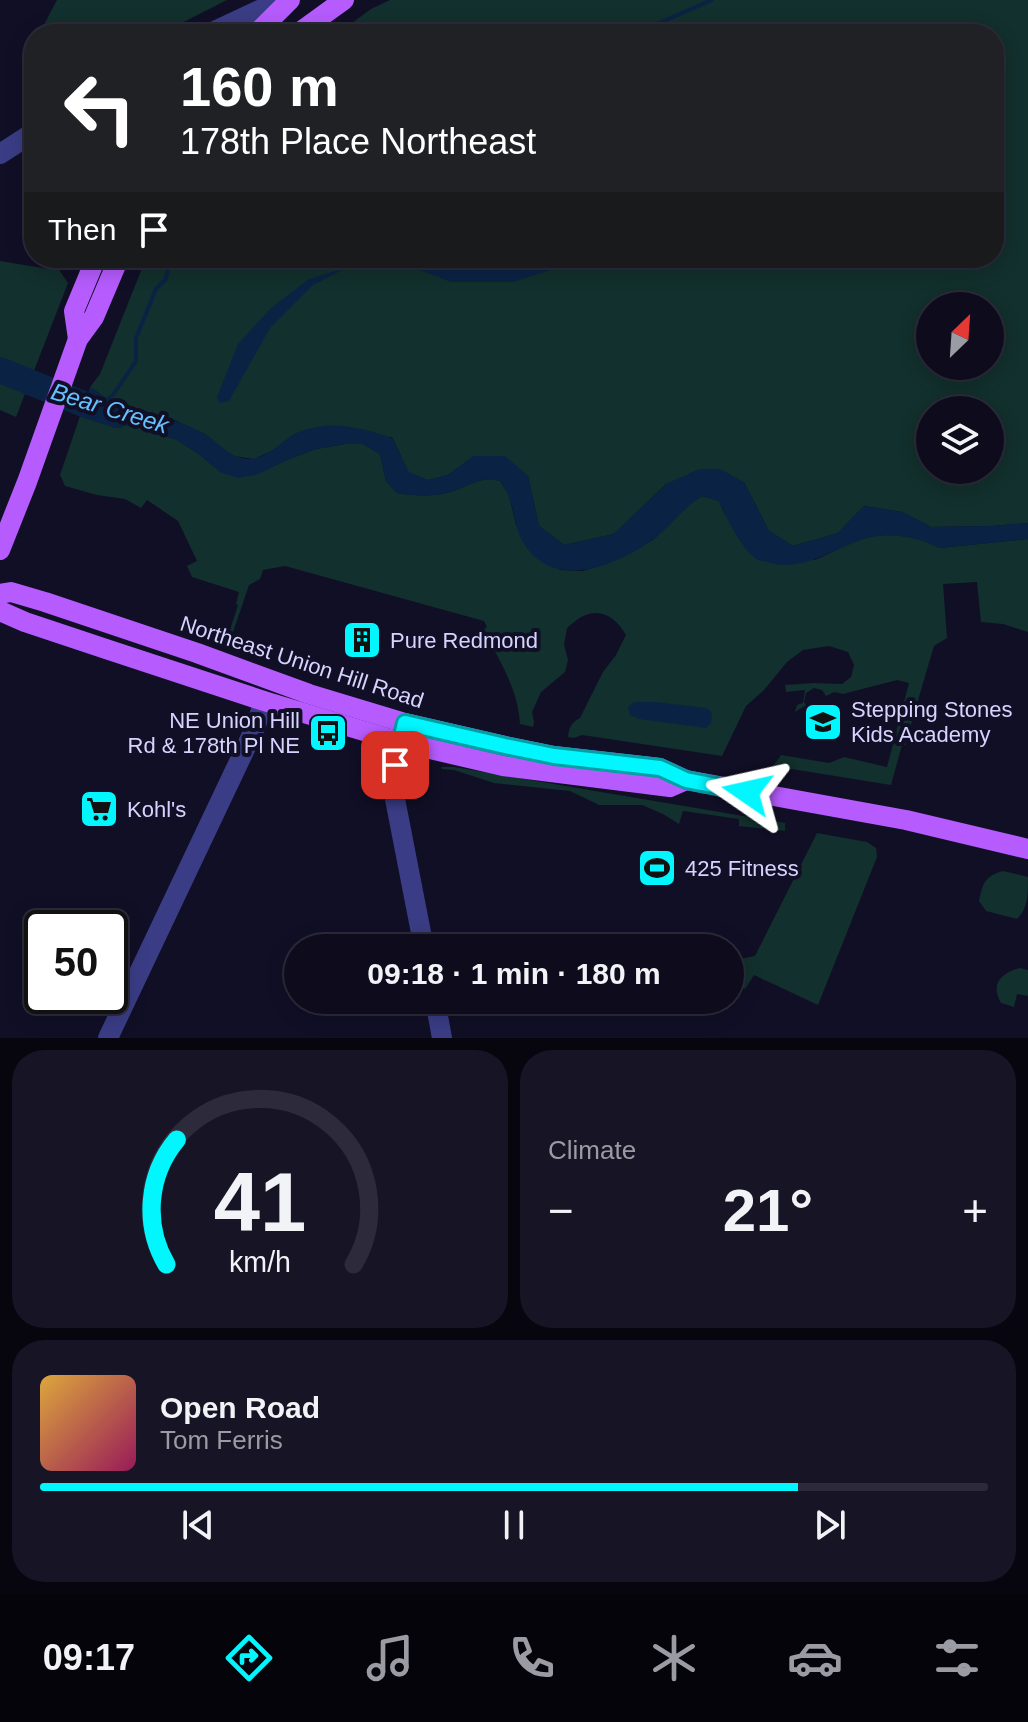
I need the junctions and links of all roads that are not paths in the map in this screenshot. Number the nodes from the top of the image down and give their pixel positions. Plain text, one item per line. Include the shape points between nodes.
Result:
1 (281, 0) edge
2 (290, 0) edge
3 (344, 0) edge
4 (229, 24) edge
5 (266, 24) edge
6 (311, 24) edge
7 (24, 138) edge
8 (0, 154) edge
9 (92, 268) edge
10 (115, 268) edge
11 (78, 339) junction
12 (0, 550) edge
13 (0, 594) edge
14 (0, 611) edge
15 (264, 701) junction
16 (402, 733) junction
17 (1028, 849) edge
18 (421, 934) edge
19 (438, 1014) edge
20 (110, 1037) edge
21 (442, 1038) edge

1 - 4 street
2 - 5 main road
3 - 6 main road
7 - 8 street
9 - 11 main road via 74,311
10 - 11 main road via 94,317
11 - 12 main road
13 - 16 main road, Northeast Union Hill Road via 45,602 197,653
14 - 15 main road, Northeast Union Hill Road
15 - 16 main road, Northeast Union Hill Road
15 - 20 street
16 - 17 main road, Northeast Union Hill Road via 503,766 670,787 686,780 906,820
16 - 18 street via 395,799
19 - 21 street

